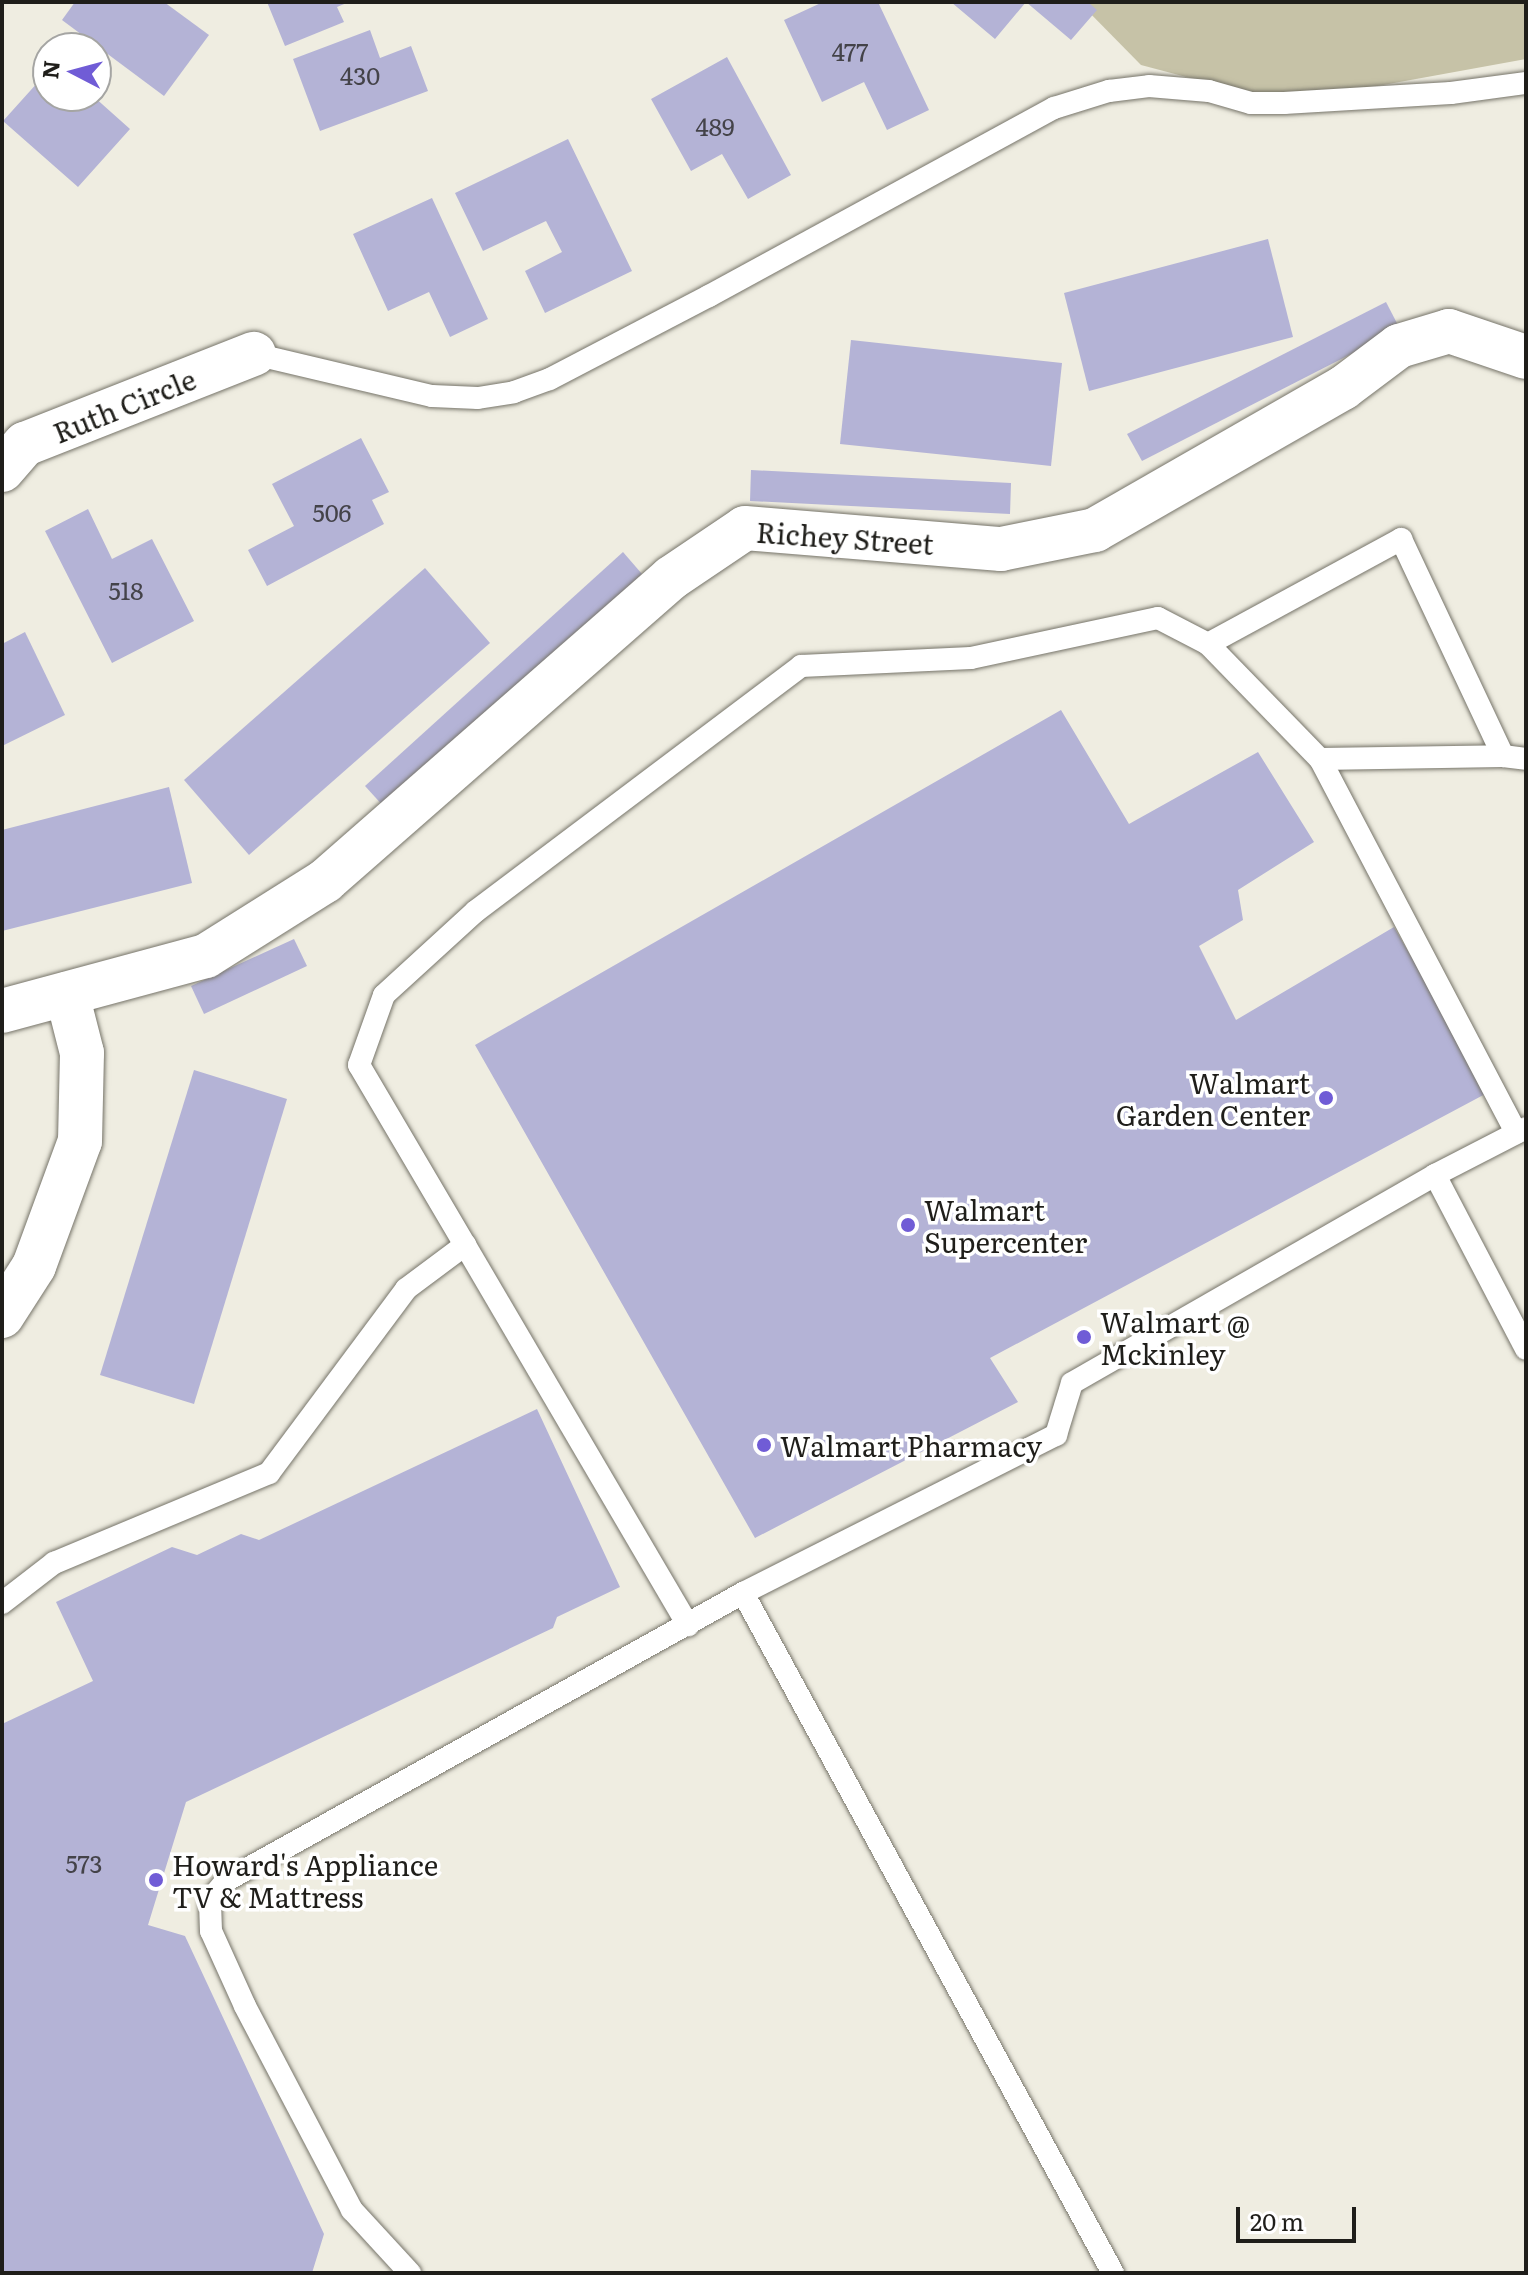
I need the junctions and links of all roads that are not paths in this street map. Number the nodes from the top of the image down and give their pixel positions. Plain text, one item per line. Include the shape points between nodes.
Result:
1 (1526, 83) edge
2 (254, 354) joint
3 (1526, 357) edge
4 (2, 470) edge
5 (1208, 644) junction
6 (1503, 756) junction
7 (1320, 759) junction
8 (1526, 759) edge
9 (67, 994) junction
10 (2, 1011) edge
11 (1521, 1130) edge
12 (1435, 1175) junction
13 (465, 1245) junction
14 (2, 1316) edge
15 (1526, 1349) edge
16 (743, 1593) junction
17 (2, 1603) edge
18 (688, 1625) junction
19 (405, 2272) edge
20 (1113, 2273) edge

1 - 2 lane via 1284,103 1251,103 1209,91 1149,86 1109,91 1054,108 696,303 550,379 514,392 478,398 432,396
2 - 4 street, Ruth Circle via 25,444
3 - 9 street, Richey Street via 1449,331 1399,346 1343,388 1095,530 1001,549 745,528 671,578 325,881 206,956
5 - 6 lane via 1401,539
5 - 7 lane
5 - 13 lane via 1158,618 971,658 801,666 476,911 384,995 359,1065
6 - 7 lane
6 - 8 lane
7 - 11 lane
9 - 10 street, Richey Street
9 - 14 street via 82,1053 80,1141 34,1266
11 - 12 lane
12 - 15 lane
12 - 16 lane via 1072,1383 1056,1435
13 - 17 lane via 406,1289 269,1473 54,1563
13 - 18 lane
16 - 18 lane
16 - 20 lane
18 - 19 lane via 227,1880 210,1900 211,1931 245,2006 352,2210

